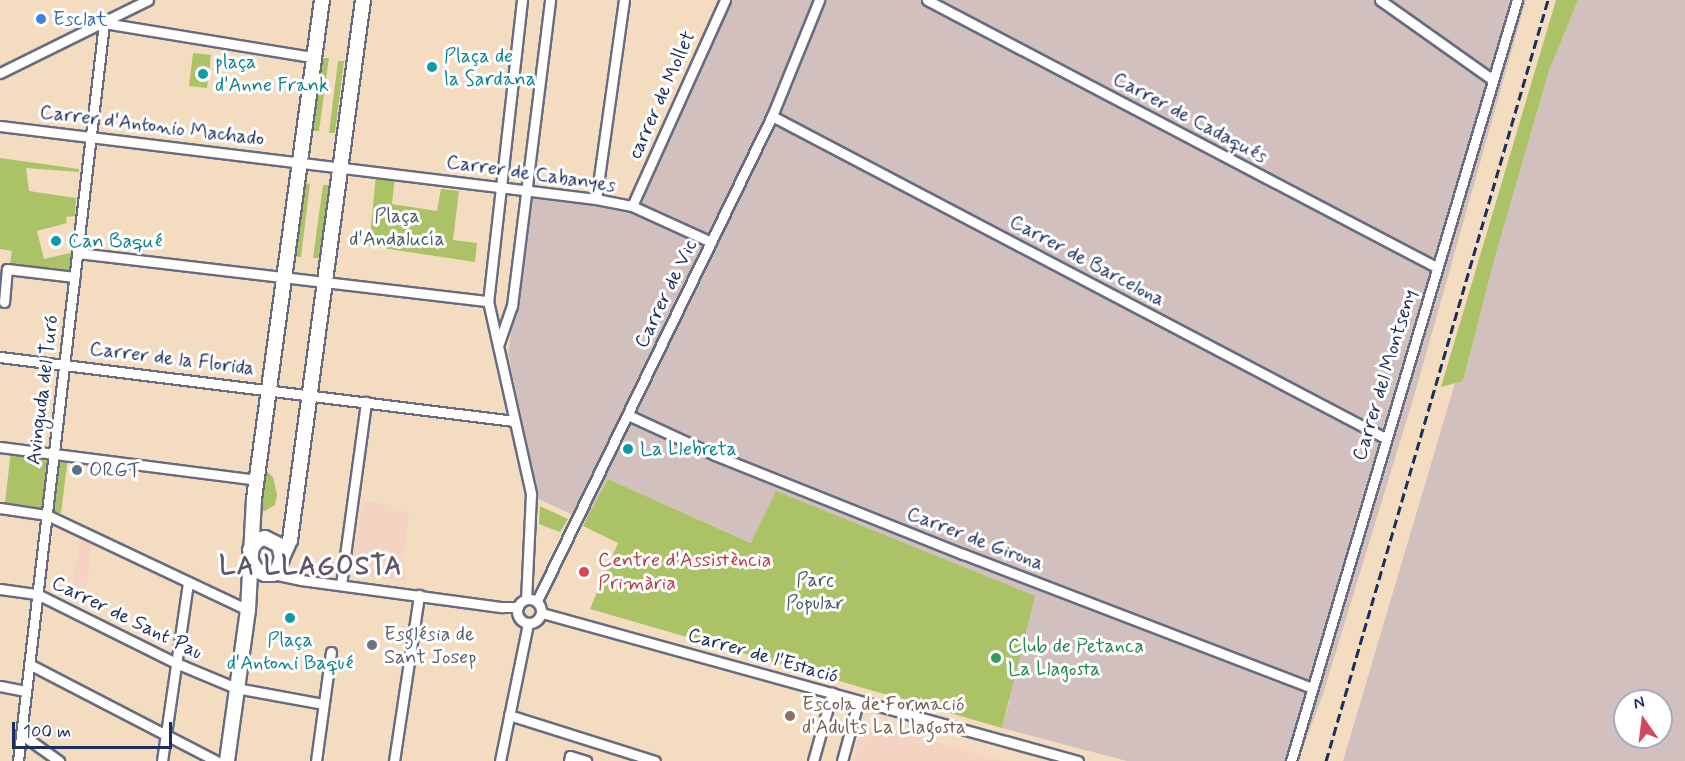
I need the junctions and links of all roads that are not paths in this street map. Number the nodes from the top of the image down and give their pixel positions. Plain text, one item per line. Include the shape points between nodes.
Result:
1 (148, 0) edge
2 (322, 0) edge
3 (363, 0) edge
4 (522, 0) edge
5 (550, 0) edge
6 (624, 0) edge
7 (724, 0) edge
8 (819, 0) edge
9 (927, 0) edge
10 (1380, 0) edge
11 (1517, 0) edge
12 (104, 23) junction
13 (315, 55) junction
14 (0, 73) edge
15 (1493, 80) junction
16 (772, 116) junction
17 (0, 126) edge
18 (91, 136) junction
19 (300, 162) junction
20 (340, 166) junction
21 (501, 187) junction
22 (526, 190) junction
23 (596, 199) junction
24 (632, 206) junction
25 (711, 242) junction
26 (78, 254) junction
27 (1436, 267) junction
28 (75, 277) junction
29 (285, 278) junction
30 (323, 283) junction
31 (488, 301) junction
32 (4, 302) dead end
33 (500, 343) junction
34 (0, 357) edge
35 (65, 364) junction
36 (269, 389) junction
37 (309, 396) junction
38 (366, 402) junction
39 (628, 416) junction
40 (514, 421) junction
41 (1385, 438) junction
42 (0, 447) edge
43 (54, 453) junction
44 (257, 480) junction
45 (0, 508) edge
46 (47, 515) junction
47 (250, 554) junction
48 (282, 558) junction
49 (269, 574) junction
50 (188, 582) junction
51 (341, 585) junction
52 (0, 589) edge
53 (38, 594) junction
54 (419, 595) junction
55 (526, 599) junction
56 (537, 601) junction
57 (248, 607) junction
58 (518, 607) junction
59 (542, 613) junction
60 (528, 623) junction
61 (331, 652) dead end
62 (176, 663) junction
63 (29, 664) junction
64 (0, 686) edge
65 (236, 688) junction
66 (1312, 688) junction
67 (26, 691) junction
68 (832, 693) junction
69 (858, 702) junction
70 (323, 704) junction
71 (509, 715) junction
72 (21, 734) junction
73 (166, 736) junction
74 (569, 758) edge
75 (18, 761) edge
76 (59, 761) edge
77 (162, 761) edge
78 (216, 761) edge
79 (227, 761) edge
80 (316, 761) edge
81 (394, 761) edge
82 (500, 761) edge
83 (586, 761) edge
84 (653, 761) edge
85 (813, 761) edge
86 (842, 761) edge
87 (1078, 761) edge
88 (1291, 761) edge

1 - 12 street
2 - 13 main road
3 - 20 main road
4 - 21 street
5 - 22 street
6 - 23 street
7 - 24 street, carrer de Mollet
8 - 16 street, Carrer de Vic
9 - 27 street, Carrer de Cadaqués
10 - 15 street
11 - 15 street, Carrer del Montseny
12 - 13 street
12 - 14 street
12 - 18 street, Avinguda del Turó
13 - 19 main road
15 - 27 street, Carrer del Montseny
16 - 25 street, Carrer de Vic
16 - 41 street, Carrer de Barcelona
17 - 18 street, Carrer d'Antonio Machado
18 - 19 street, Carrer d'Antonio Machado
18 - 26 street, Avinguda del Turó
19 - 20 street, Carrer d'Antonio Machado
19 - 29 main road
20 - 21 street, Carrer de Cabanyes
20 - 30 main road
21 - 22 street, Carrer de Cabanyes
21 - 31 street
22 - 23 street, Carrer de Cabanyes
22 - 33 street via 512,306
23 - 24 street, Carrer de Cabanyes
24 - 25 street, Carrer de Cabanyes
25 - 39 street, Carrer de Vic
26 - 28 street, Avinguda del Turó
26 - 29 street
27 - 41 street, Carrer del Montseny
28 - 32 street via 7,269
28 - 35 street, Avinguda del Turó
29 - 30 street
29 - 36 main road
30 - 31 street
30 - 37 main road
31 - 33 street
33 - 40 street
34 - 35 street, Carrer de la Florida
35 - 36 street, Carrer de la Florida
35 - 43 street, Avinguda del Turó
36 - 37 street, Carrer de la Florida
36 - 44 main road
37 - 38 street, Carrer de la Florida
37 - 48 main road via 290,540
38 - 40 street, Carrer de la Florida
38 - 51 street
39 - 56 street, Carrer de Vic
39 - 66 street, Carrer de Girona via 952,550
40 - 55 street via 531,494
41 - 66 street, Carrer del Montseny
42 - 43 street
43 - 44 street
43 - 46 street, Avinguda del Turó
44 - 47 main road
45 - 46 street
46 - 50 street
46 - 53 street, Avinguda del Turó
47 - 48 main road via 254,543 265,538 279,545
47 - 49 main road via 256,570
47 - 57 main road
48 - 49 main road via 278,569
49 - 51 street
49 - 57 main road via 252,594
50 - 57 street
50 - 62 street
51 - 54 street
52 - 53 street, Carrer de Sant Pau
53 - 62 street, Carrer de Sant Pau
53 - 63 street, Avinguda del Turó
54 - 58 street
54 - 81 street
55 - 56 street
55 - 58 street
56 - 59 street
57 - 65 main road
58 - 60 street via 519,618
59 - 60 street via 537,621
59 - 68 street, Carrer de l'Estació
60 - 71 street
61 - 70 street
62 - 65 street, Carrer de Sant Pau
62 - 73 street
63 - 67 street, Avinguda del Turó
63 - 73 street
64 - 67 street
65 - 70 street, Carrer de Sant Pau
65 - 79 main road
66 - 88 street, Carrer del Montseny
67 - 72 street, Avinguda del Turó
68 - 69 street, Carrer de l'Estació
68 - 85 street
69 - 86 street
69 - 87 street, Carrer de l'Estació
70 - 80 street
71 - 82 street
71 - 84 street
72 - 75 street, Avinguda del Turó
72 - 76 street
73 - 77 street
73 - 78 street
74 - 83 street

